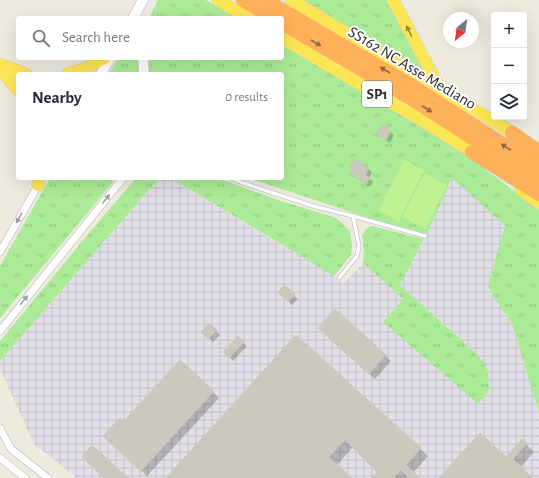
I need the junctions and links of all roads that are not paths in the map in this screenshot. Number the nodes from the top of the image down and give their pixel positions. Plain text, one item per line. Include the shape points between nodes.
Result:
1 (218, 0) edge
2 (243, 0) edge
3 (265, 0) edge
4 (291, 0) edge
5 (393, 0) edge
6 (141, 3) edge
7 (134, 16) edge
8 (140, 16) edge
9 (245, 16) edge
10 (271, 16) edge
11 (284, 24) edge
12 (284, 39) edge
13 (100, 60) edge
14 (109, 60) edge
15 (143, 60) edge
16 (0, 64) edge
17 (0, 69) edge
18 (21, 72) edge
19 (74, 72) edge
20 (102, 72) edge
21 (144, 72) edge
22 (16, 88) edge
23 (441, 90) junction
24 (512, 133) junction
25 (539, 146) edge
26 (472, 152) junction
27 (539, 152) edge
28 (539, 168) edge
29 (39, 180) edge
30 (121, 180) edge
31 (236, 180) edge
32 (539, 181) edge
33 (539, 194) edge
34 (539, 203) edge
35 (353, 216) junction
36 (425, 236) dead end
37 (0, 252) edge
38 (339, 278) dead end
39 (0, 330) edge
40 (0, 428) edge
41 (12, 449) junction
42 (0, 460) edge
43 (25, 478) edge
44 (48, 478) edge

1 - 9 main road
2 - 10 highway
28 -> 3 highway, SS162 NC Asse Mediano via 414,87
4 - 23 main road, SP1
23 -> 5 main road
6 - 7 main road
6 - 8 main road
11 -> 32 highway, SS162 NC Asse Mediano via 412,99
12 - 26 main road, SP1
13 - 19 main road
14 - 20 main road
15 - 21 main road
16 - 18 main road
17 - 22 main road
23 - 24 main road, SP1
24 - 25 main road, SP1
24 - 27 highway
26 - 33 highway
26 - 34 main road, SP1
29 -> 37 street
39 -> 30 street
31 - 35 lane via 313,206
35 - 36 lane
35 - 38 lane via 359,246 357,256
40 - 41 street
41 - 42 street
41 - 44 street
42 - 43 street

